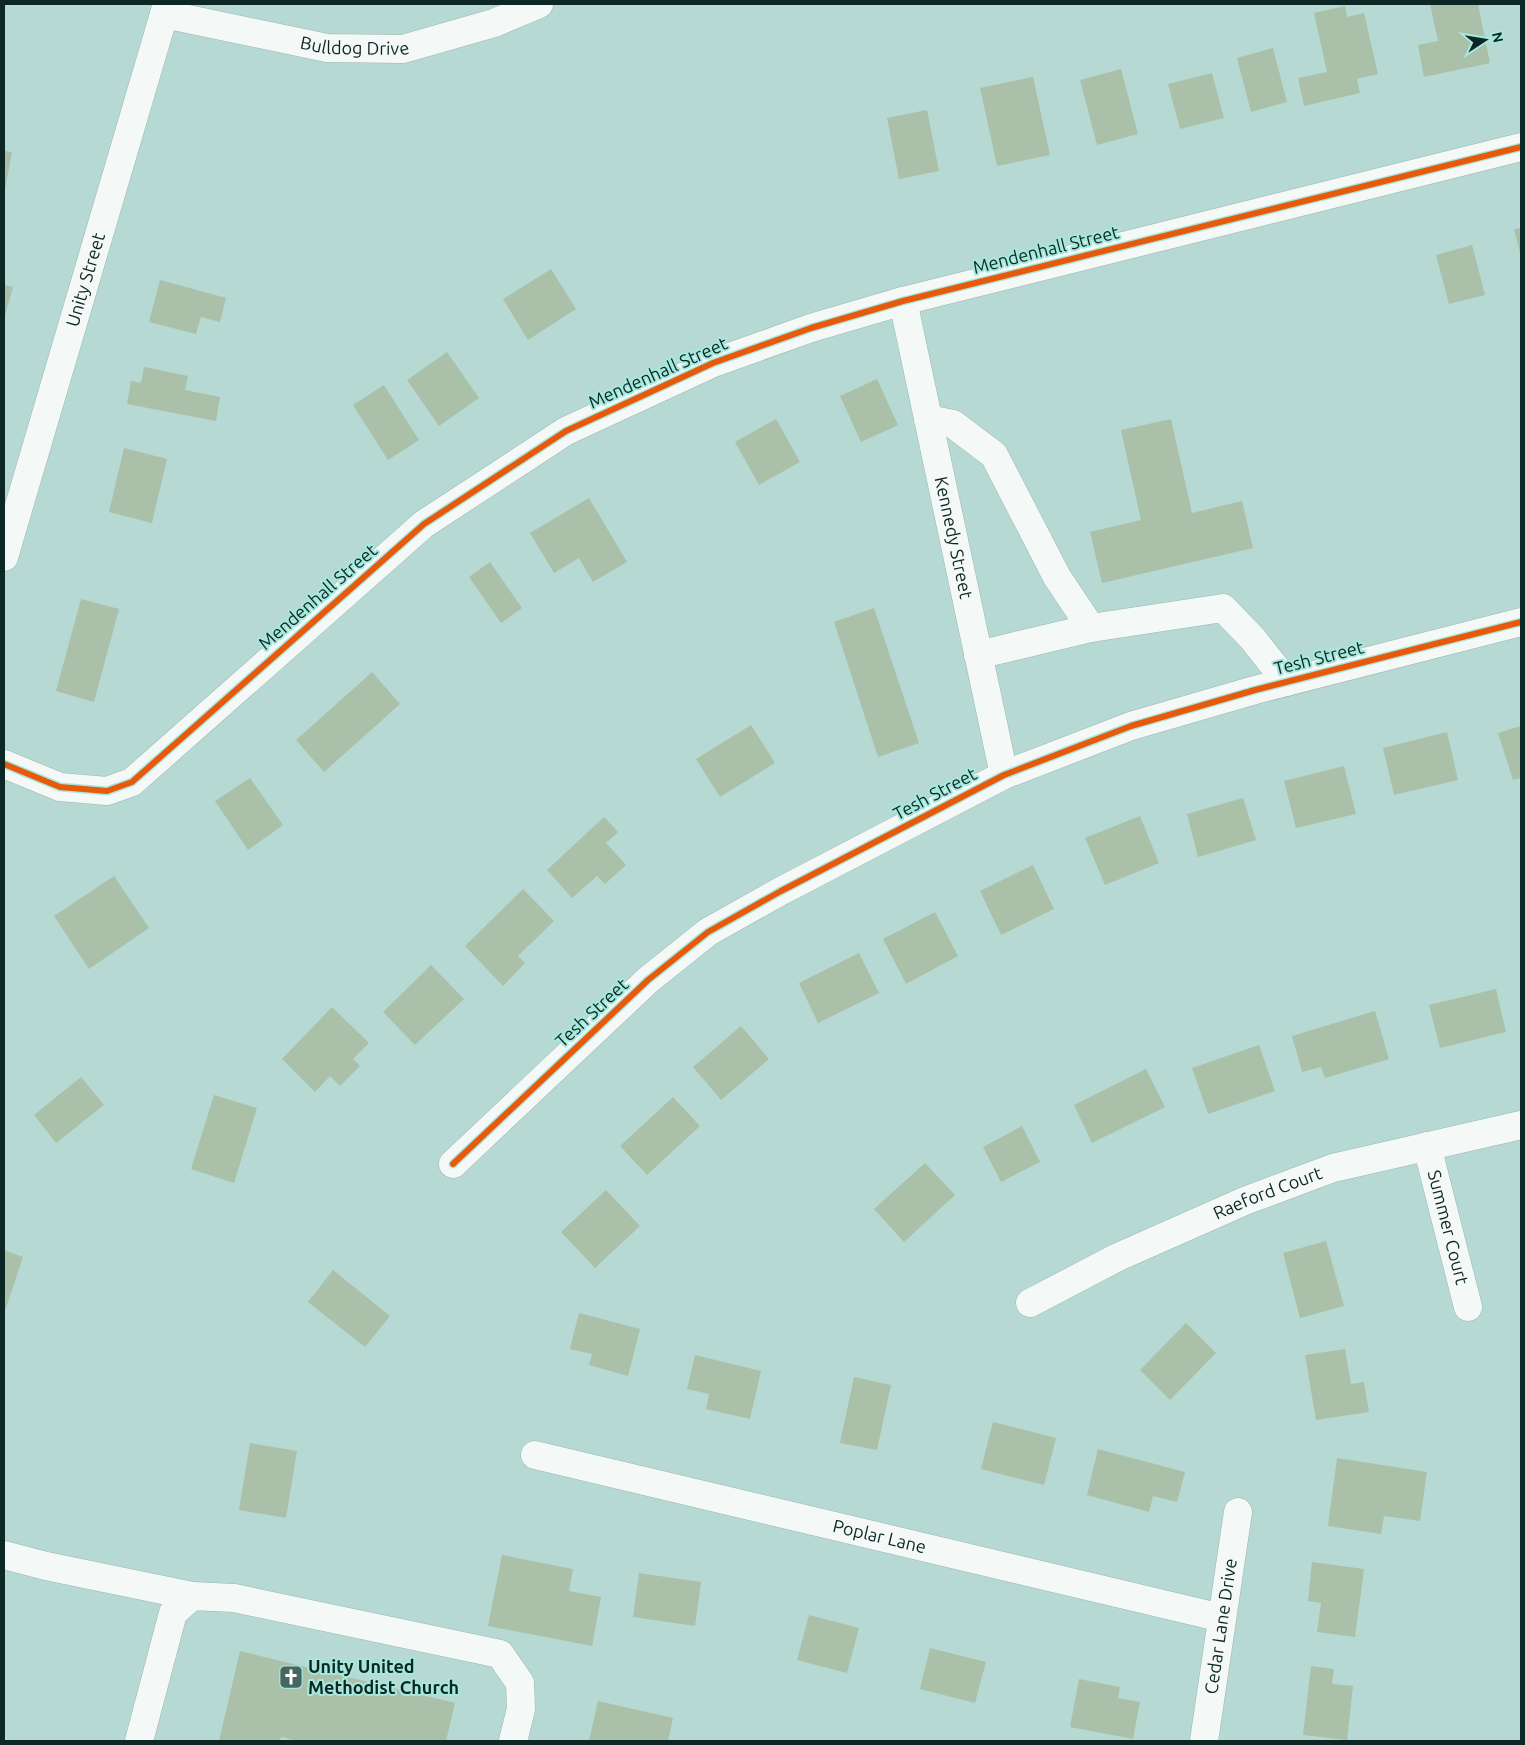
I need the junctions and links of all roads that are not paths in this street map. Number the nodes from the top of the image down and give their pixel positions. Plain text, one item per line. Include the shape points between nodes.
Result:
1 (539, 4) edge
2 (166, 9) edge
3 (476, 16) edge
4 (1521, 147) edge
5 (903, 301) junction
6 (928, 420) junction
7 (4, 557) edge
8 (1521, 622) edge
9 (1091, 628) junction
10 (978, 655) junction
11 (1287, 682) junction
12 (4, 764) edge
13 (1004, 775) junction
14 (1521, 1125) edge
15 (1427, 1146) junction
16 (453, 1164) dead end
17 (1030, 1303) dead end
18 (1468, 1307) dead end
19 (535, 1455) dead end
20 (1238, 1512) dead end
21 (4, 1555) edge
22 (192, 1596) junction
23 (1222, 1618) junction
24 (139, 1741) edge
25 (513, 1741) edge
26 (1204, 1741) edge

1 - 3 street, Bulldog Drive via 494,23
2 - 3 street, Bulldog Drive via 327,48 403,49
2 - 7 street, Unity Street
4 - 5 street, Mendenhall Street
5 - 6 street, Kennedy Street
5 - 12 street, Mendenhall Street via 811,328 712,363 566,432 424,524 132,782 106,791 60,787
6 - 9 street via 954,424 994,455 1057,577
6 - 10 street, Kennedy Street
8 - 11 street, Tesh Street
9 - 10 street
9 - 11 street via 1223,608
10 - 13 street, Kennedy Street
11 - 13 street, Tesh Street via 1131,726
13 - 16 street, Tesh Street via 708,932 648,980
14 - 15 street, Raeford Court
15 - 17 street, Raeford Court via 1333,1168 1247,1200 1118,1257
15 - 18 street, Summer Court
19 - 23 street, Poplar Lane
20 - 23 street, Cedar Lane Drive
21 - 22 street
22 - 24 street via 173,1613
22 - 25 street via 234,1598 500,1654 520,1683 521,1709
23 - 26 street, Cedar Lane Drive

